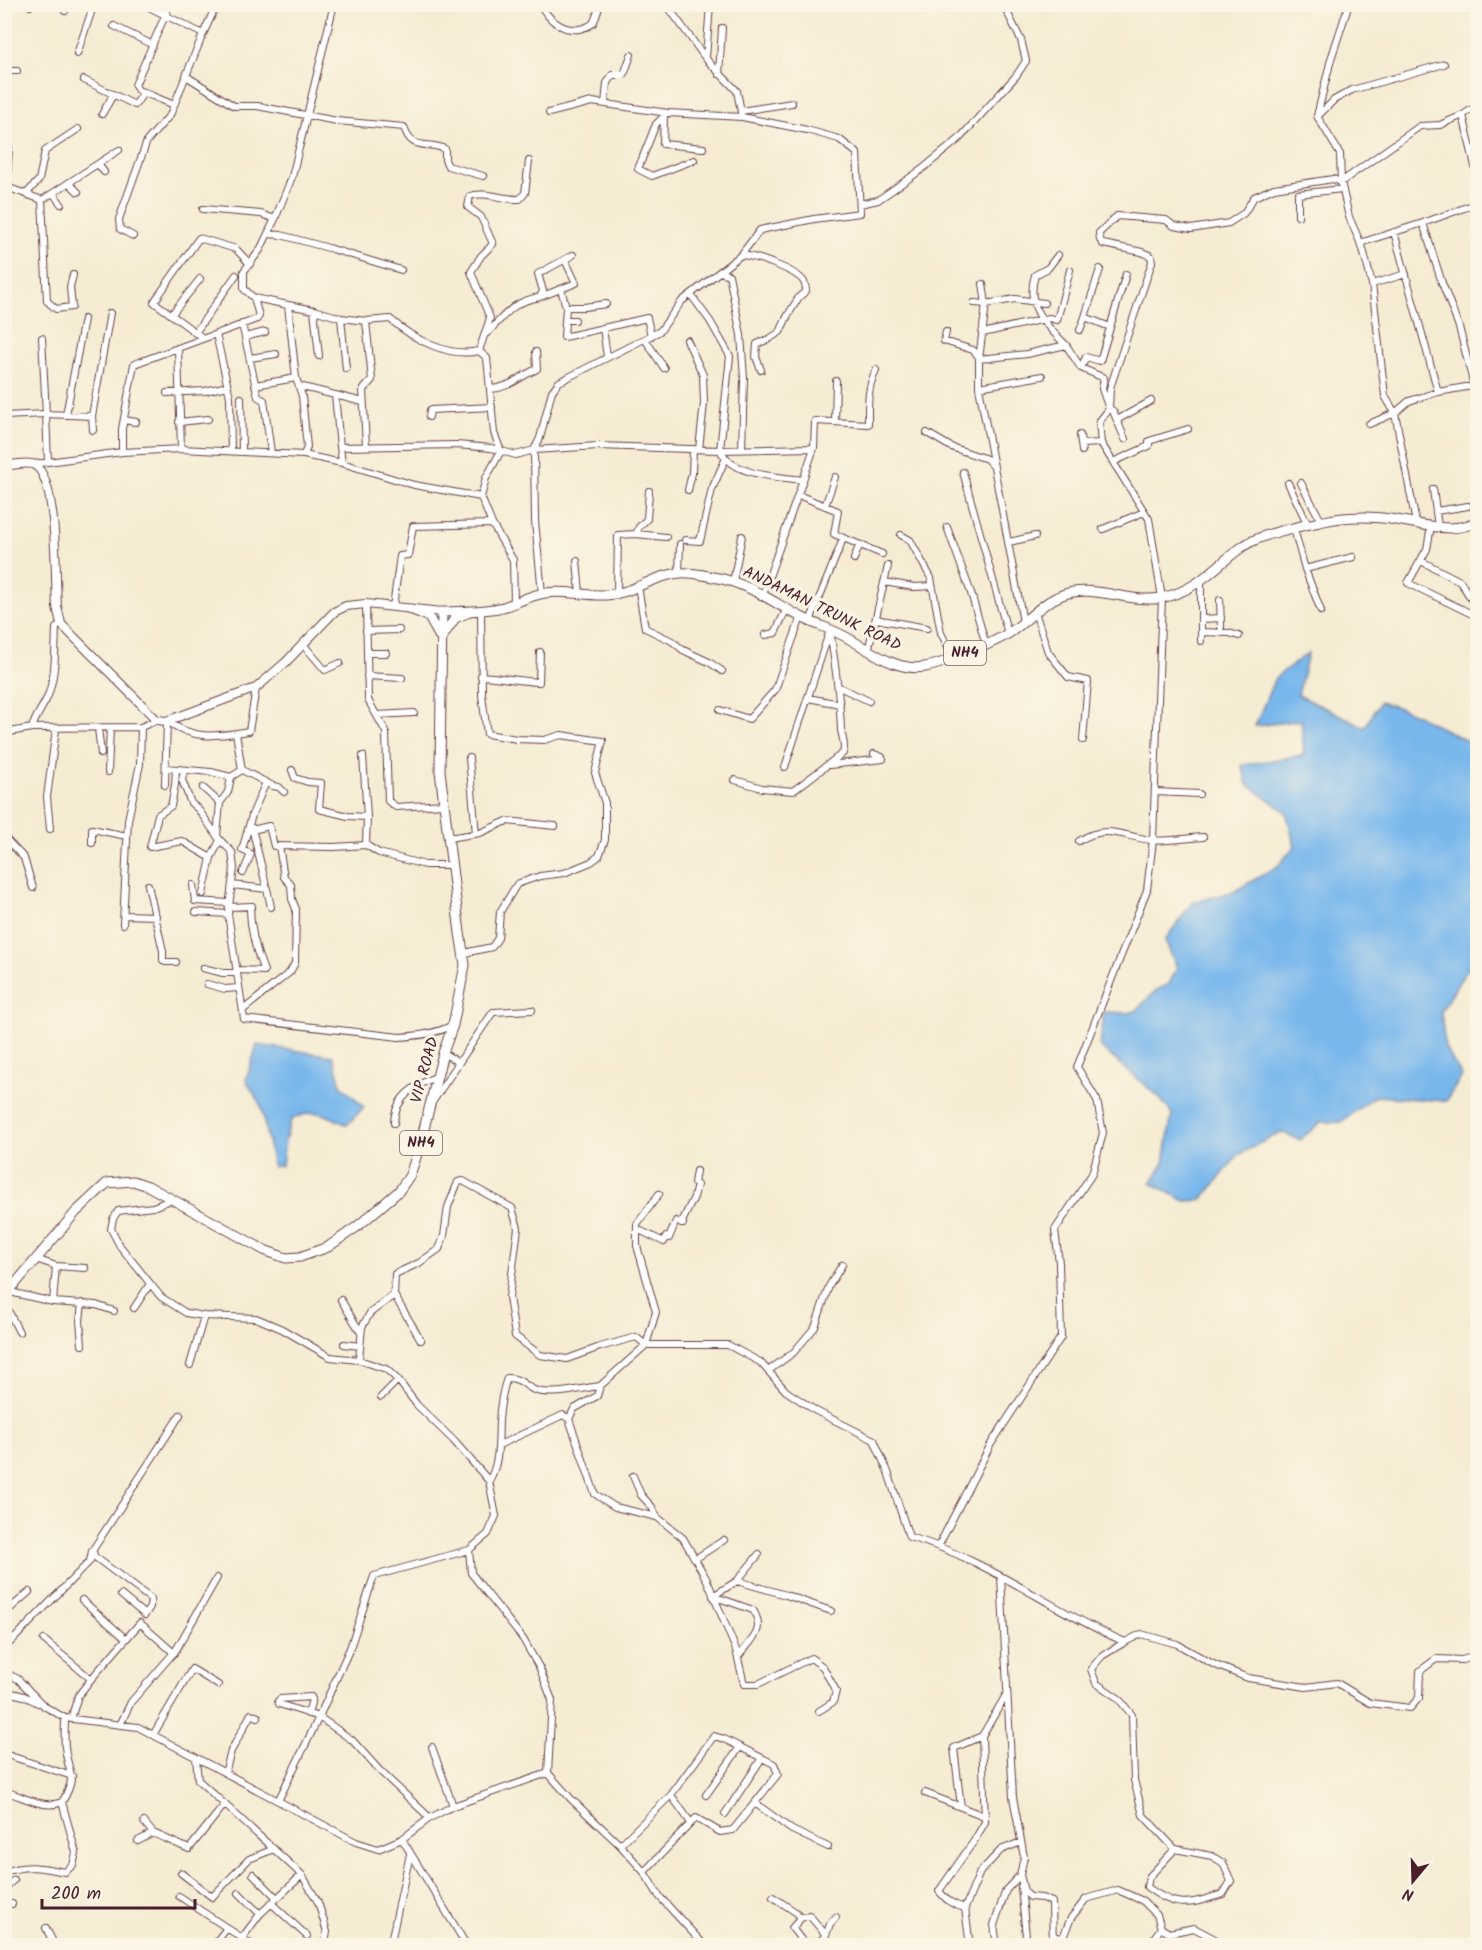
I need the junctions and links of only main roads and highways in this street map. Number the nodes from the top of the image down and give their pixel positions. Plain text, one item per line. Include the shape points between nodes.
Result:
1 (4, 466) edge
2 (1478, 521) edge
3 (410, 609) junction
4 (478, 611) junction
5 (442, 612) junction
6 (441, 640) junction
7 (7, 1295) edge

1 - 3 main road via 33,464 43,476 54,523 61,624 162,721 256,688 334,612 346,606 366,603
2 - 4 highway, ANDAMAN TRUNK ROAD / NH4 via 1460,528 1375,518 1321,522 1262,537 1245,545 1201,582 1162,598 1063,594 1008,634 925,667 904,666 868,651 763,594 714,577 679,573 617,593 542,593
3 - 5 main road
3 - 6 highway via 428,616
4 - 5 highway, ANDAMAN TRUNK ROAD / NH4
4 - 6 highway via 455,618
5 - 6 highway, VIP ROAD / NH4
6 - 7 highway, VIP ROAD / NH4 via 440,771 465,965 453,1024 410,1175 399,1191 358,1226 328,1247 300,1257 264,1250 174,1199 133,1181 106,1183 76,1212

